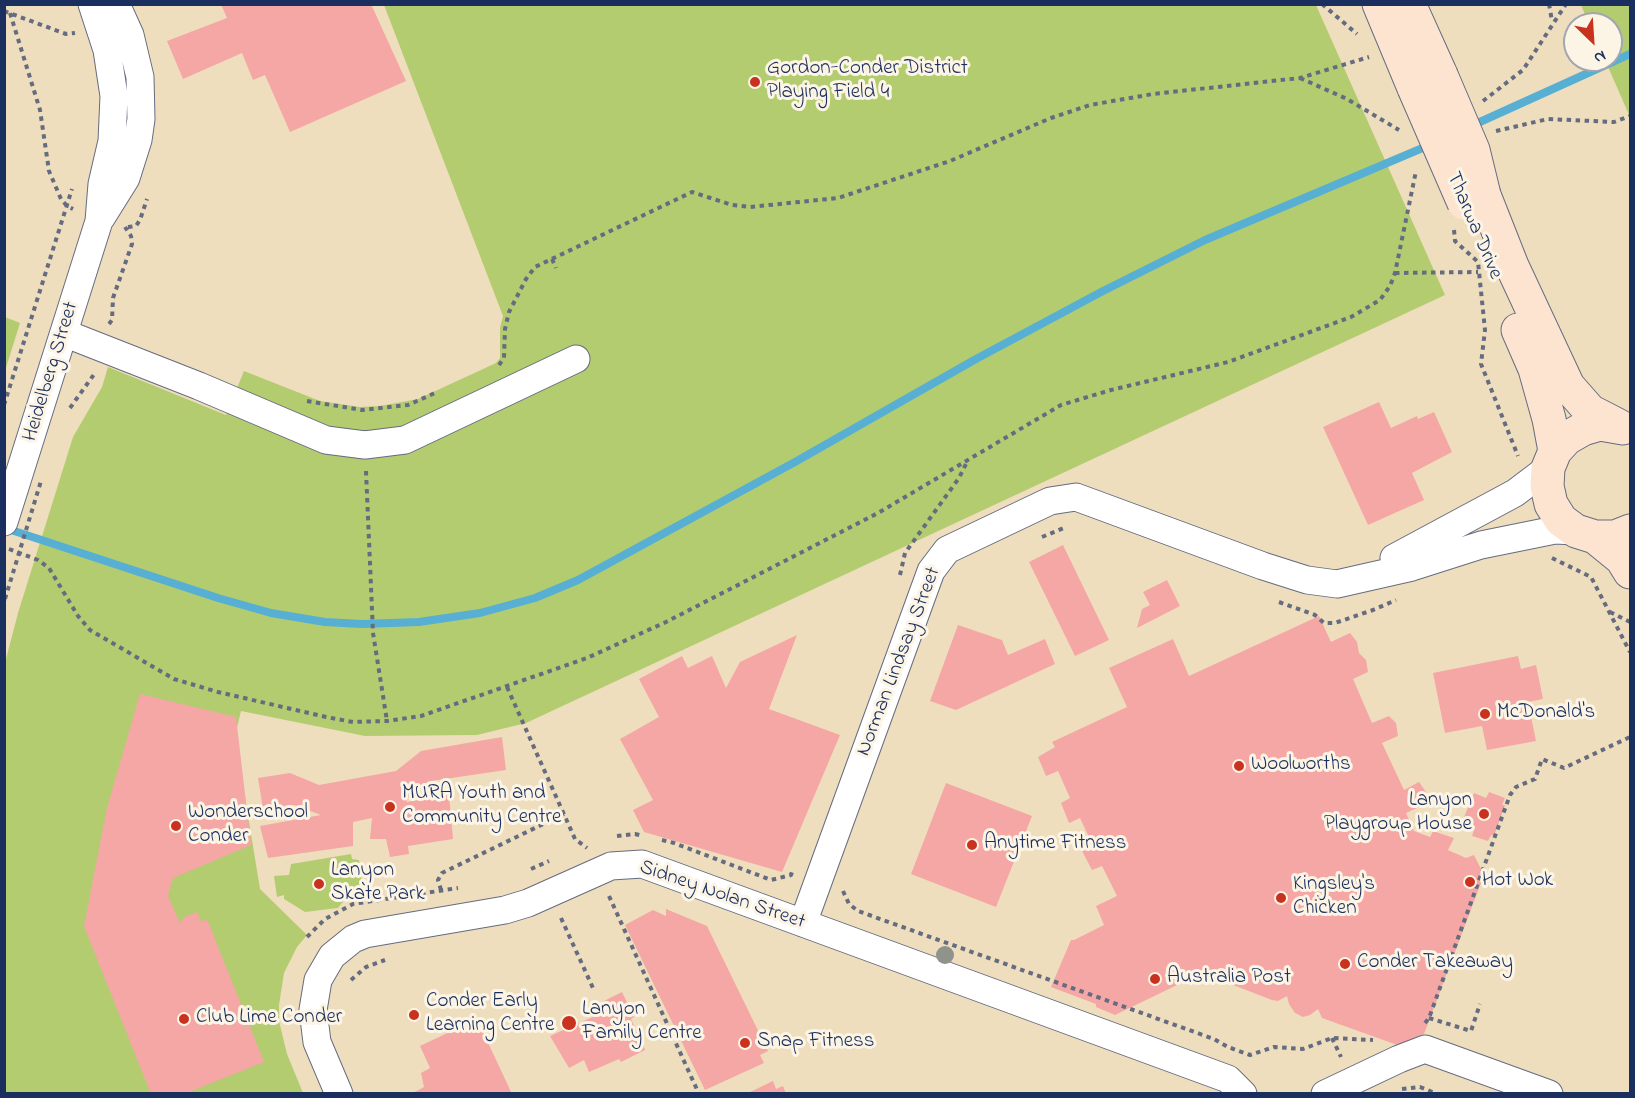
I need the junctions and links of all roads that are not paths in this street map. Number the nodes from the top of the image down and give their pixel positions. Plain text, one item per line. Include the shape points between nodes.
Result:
1 (92, 4) edge
2 (116, 4) edge
3 (1379, 4) edge
4 (1409, 4) edge
5 (1428, 81) junction
6 (1467, 206) junction
7 (99, 221) junction
8 (64, 333) junction
9 (576, 359) dead end
10 (1625, 429) edge
11 (1541, 461) junction
12 (4, 522) edge
13 (1630, 531) edge
14 (1586, 534) junction
15 (1630, 572) edge
16 (1366, 578) junction
17 (803, 923) junction
18 (339, 1094) edge
19 (1243, 1094) edge
20 (1325, 1094) edge
21 (1549, 1094) edge

1 - 7 street, Heidelberg Street via 107,50 114,96 112,141
2 - 7 street, Heidelberg Street via 130,35 140,77 141,119 126,178
3 - 5 main road, Tharwa Drive
4 - 5 main road, Tharwa Drive
5 - 6 main road, Tharwa Drive, bridge
6 - 10 main road, Tharwa Drive via 1512,266 1568,386 1590,411
6 - 11 main road, Tharwa Drive via 1535,369 1549,419
7 - 8 street, Heidelberg Street
8 - 9 street via 326,440 365,445 405,440
8 - 12 street, Heidelberg Street via 35,475
10 - 11 main road via 1600,424 1583,429
11 - 14 main road, Tharwa Drive via 1551,504 1561,520
11 - 16 street, Norman Lindsay Street via 1515,493 1404,551
13 - 14 main road via 1615,537
14 - 15 main road via 1622,559
14 - 16 street, Norman Lindsay Street via 1555,530 1502,540
16 - 17 street, Norman Lindsay Street via 1337,585 1307,580 1076,497 1050,501 947,550 931,571
17 - 18 street, Sidney Nolan Street via 642,864 611,866 602,882 505,910 365,934 332,956 318,980 313,1010 317,1042
17 - 19 street, Sidney Nolan Street via 1228,1079
20 - 21 street via 1425,1049

